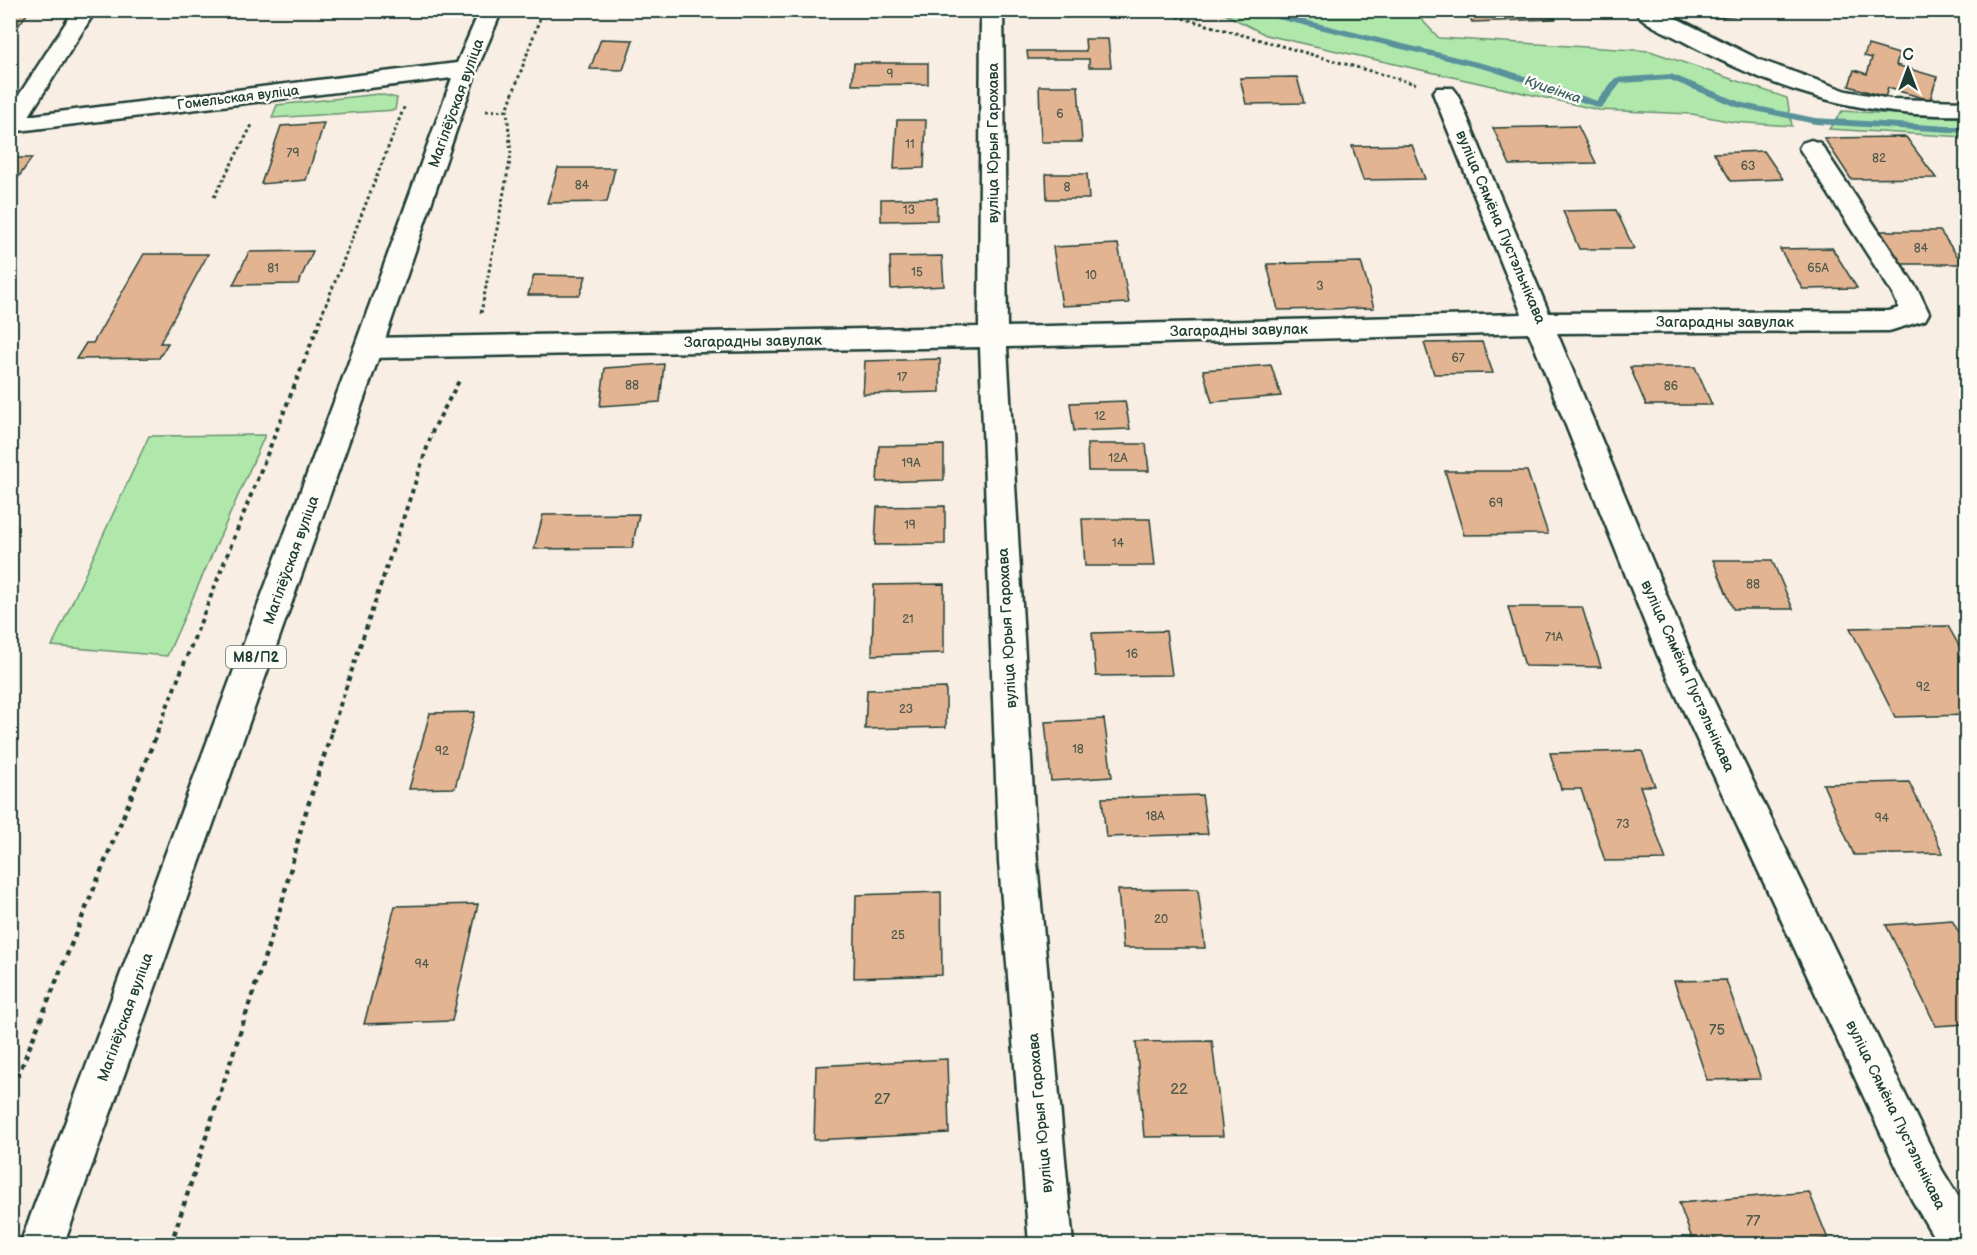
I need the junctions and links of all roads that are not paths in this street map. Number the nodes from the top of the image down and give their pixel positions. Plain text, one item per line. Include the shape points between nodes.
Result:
1 (85, 10) edge
2 (491, 10) edge
3 (992, 10) edge
4 (1644, 10) edge
5 (466, 69) junction
6 (1445, 93) road end
7 (1966, 108) edge
8 (11, 125) edge
9 (1811, 148) dead end
10 (1541, 323) junction
11 (993, 337) junction
12 (368, 348) junction
13 (42, 1245) edge
14 (1051, 1245) edge
15 (1963, 1245) edge

1 - 8 street
2 - 5 street, Магілёўская вуліца / М8/П2
3 - 11 street, вуліца Юрыя Гарохава
4 - 7 street via 1676,30 1816,89 1867,103
5 - 8 street, Гомельская вуліца
5 - 12 street, Магілёўская вуліца / М8/П2
6 - 10 street, вуліца Сямёна Пустэльнікава
9 - 10 street, Загарадны завулак via 1906,292 1915,313 1889,321
10 - 11 street, Загарадны завулак
10 - 15 street, вуліца Сямёна Пустэльнікава via 1675,656 1927,1185
11 - 12 street, Загарадны завулак
11 - 14 street, вуліца Юрыя Гарохава via 1018,862
12 - 13 street, Магілёўская вуліца / М8/П2

